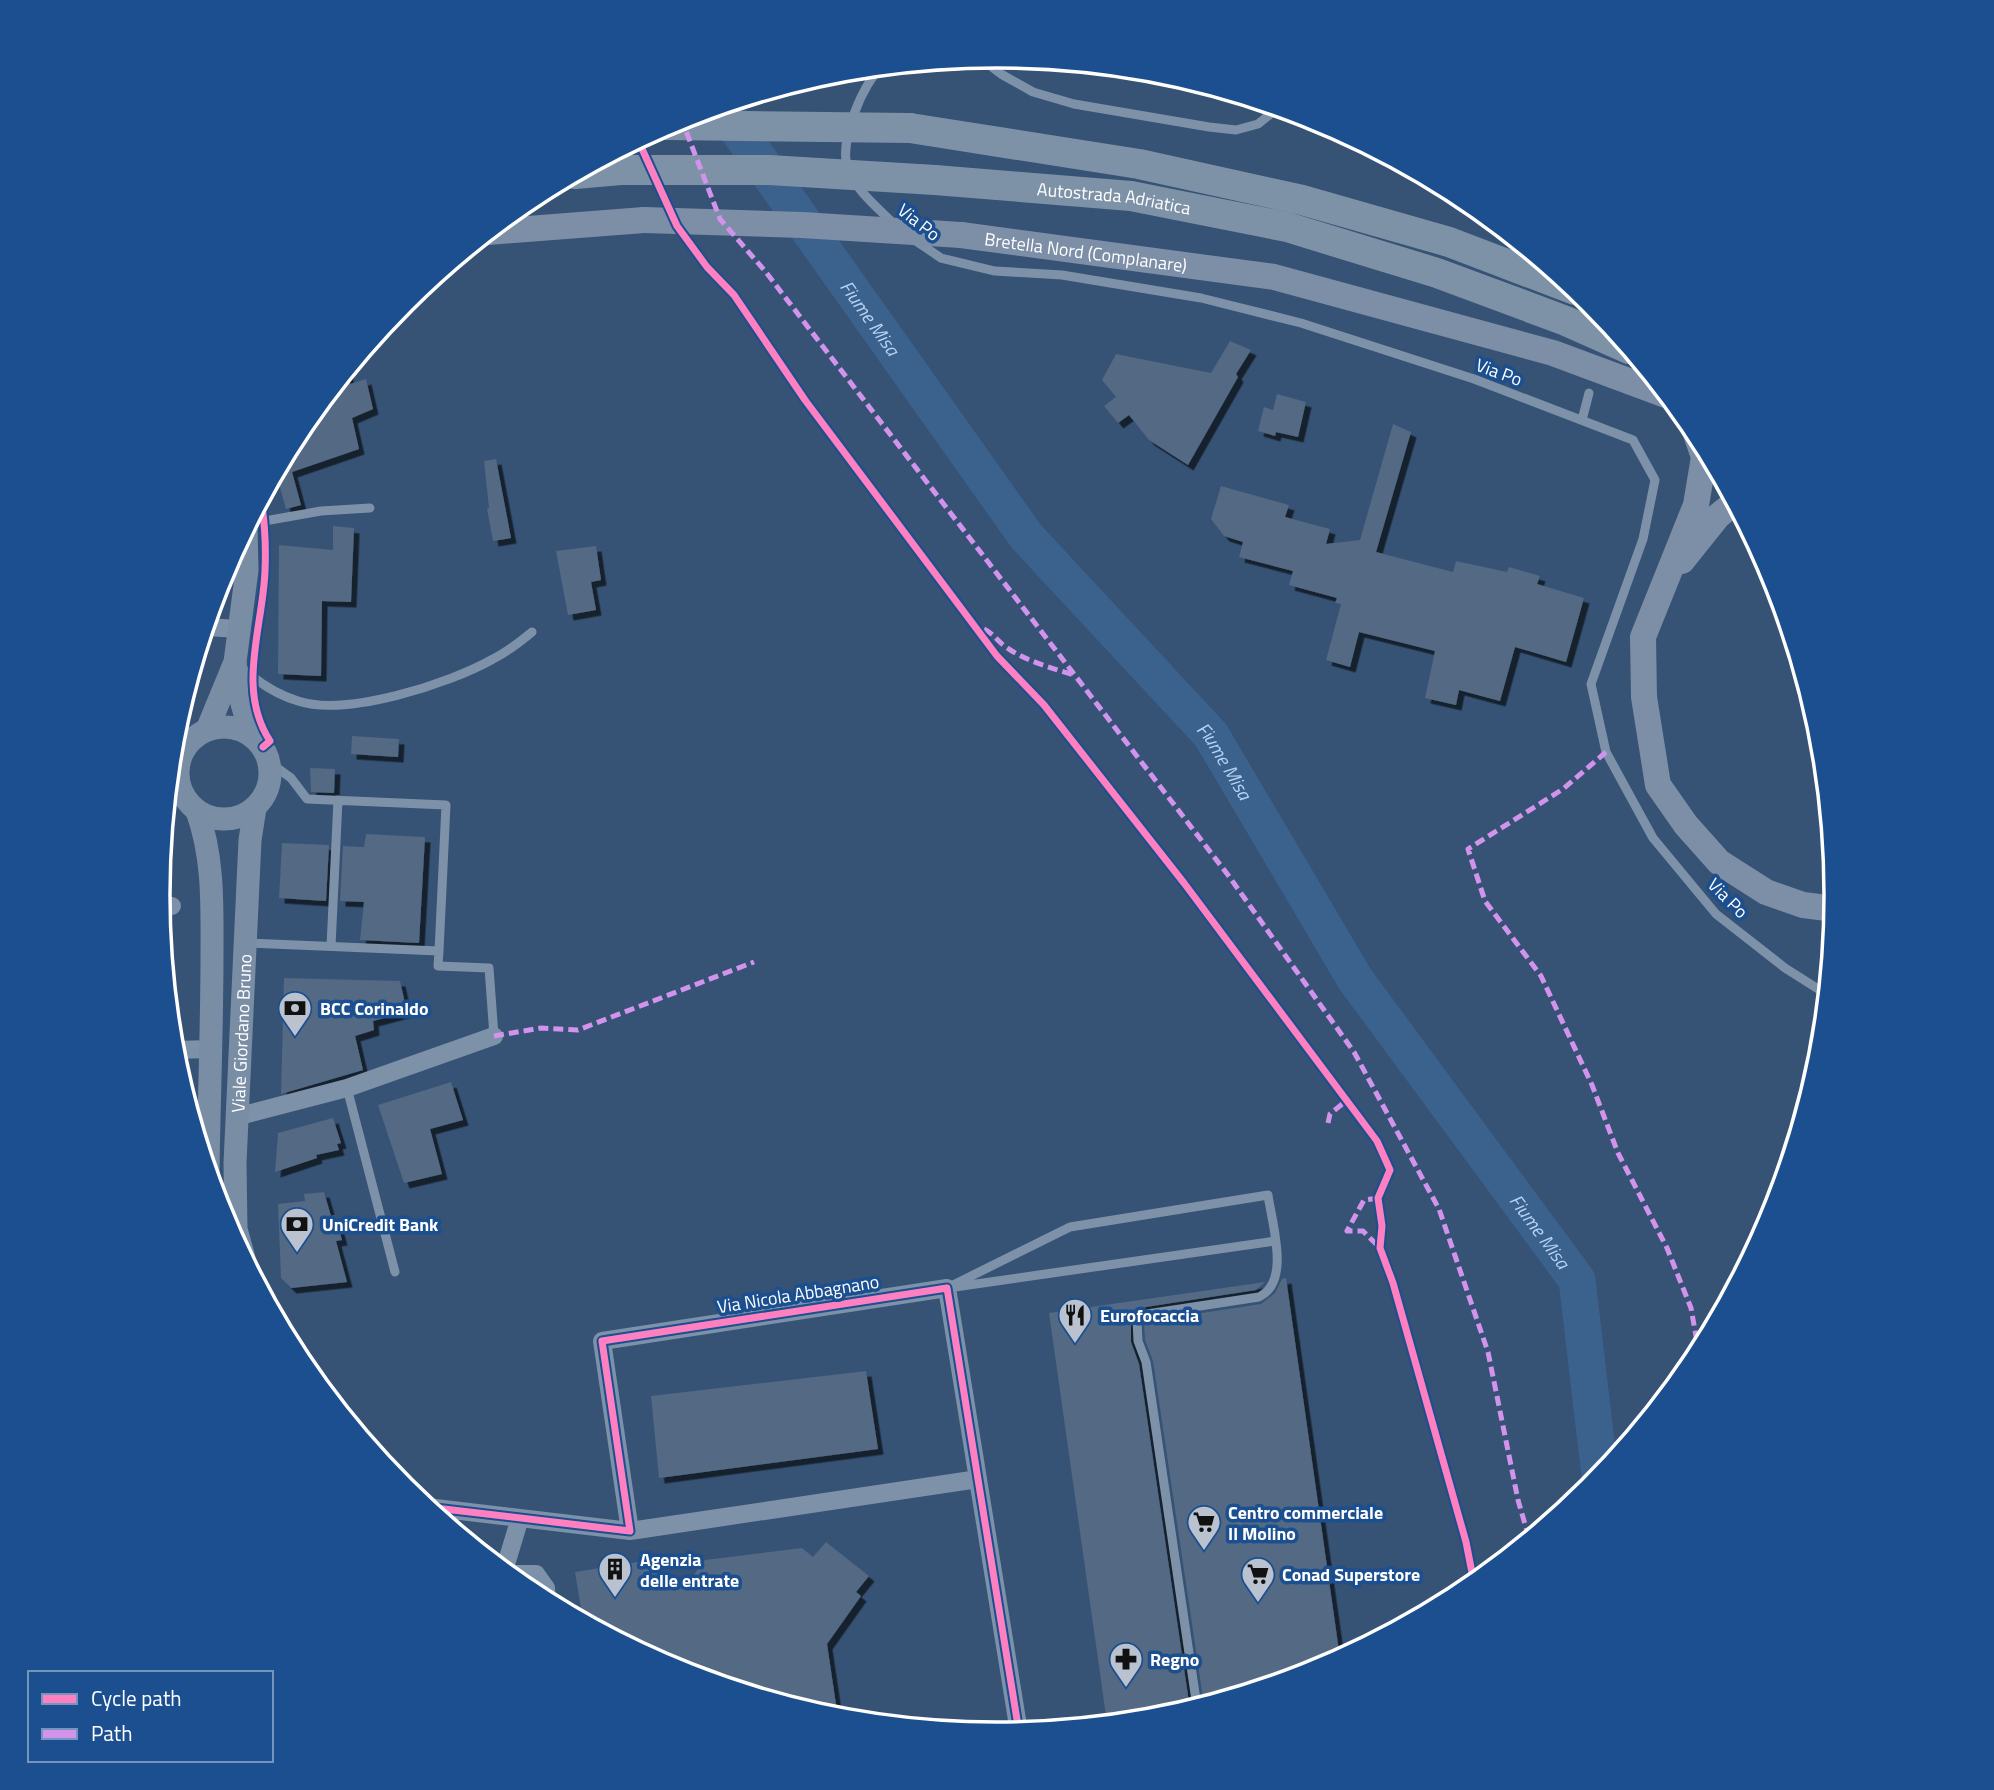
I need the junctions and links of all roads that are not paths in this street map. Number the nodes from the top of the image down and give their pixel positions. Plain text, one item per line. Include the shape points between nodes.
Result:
1 (993, 68) edge
2 (874, 78) edge
3 (1268, 114) edge
4 (696, 125) edge
5 (597, 172) edge
6 (506, 231) edge
7 (1550, 280) edge
8 (1610, 341) edge
9 (1650, 389) edge
10 (1589, 393) dead end
11 (1582, 420) junction
12 (1704, 467) edge
13 (370, 508) dead end
14 (1727, 509) edge
15 (259, 524) edge
16 (247, 549) edge
17 (1664, 585) junction
18 (215, 628) edge
19 (239, 629) junction
20 (532, 632) dead end
21 (235, 662) junction
22 (207, 730) junction
23 (251, 735) junction
24 (184, 746) edge
25 (269, 762) junction
26 (179, 776) edge
27 (183, 798) edge
28 (338, 800) junction
29 (256, 808) junction
30 (1824, 908) edge
31 (245, 943) junction
32 (331, 946) junction
33 (439, 951) junction
34 (1818, 989) edge
35 (494, 1036) joint
36 (212, 1049) junction
37 (185, 1050) edge
38 (346, 1088) junction
39 (236, 1117) junction
40 (209, 1144) edge
41 (235, 1215) edge
42 (1275, 1241) junction
43 (395, 1272) dead end
44 (947, 1288) junction
45 (978, 1479) junction
46 (443, 1509) edge
47 (520, 1518) junction
48 (630, 1531) junction
49 (507, 1560) edge
50 (527, 1574) edge
51 (543, 1585) edge
52 (1196, 1697) edge
53 (1017, 1721) edge

1 - 3 lane via 1033,92 1074,104 1209,127 1236,130 1258,124
2 - 11 lane, Via Po via 848,132 847,166 861,190 897,228 941,258 995,271 1062,275 1200,299 1301,323 1474,379
4 - 7 highway, Autostrada Adriatica, bridge via 910,128 1139,164 1301,200 1449,242
5 - 8 highway, Autostrada Adriatica, bridge via 769,170 1131,196 1287,227 1437,273
6 - 9 main road, Bretella Nord (Complanare), bridge via 644,220 802,225 961,235 1274,278 1553,352
10 - 11 lane
11 - 34 lane, Via Po via 1633,440 1655,480 1643,540 1591,684 1606,752 1653,838 1716,914
12 - 17 main road via 1696,505
13 - 15 lane via 321,511
14 - 17 main road
16 - 19 main road
17 - 30 main road via 1643,637 1644,698 1658,785 1719,862 1766,892
18 - 19 street
19 - 21 main road
20 - 21 lane via 492,660 449,678 360,704 300,702 264,685
21 - 22 main road
21 - 23 main road
22 - 23 main road via 230,727
22 - 24 main road
23 - 25 main road
25 - 28 lane via 291,778 307,799
25 - 29 main road via 269,787
26 - 27 main road
27 - 29 main road via 212,818 227,820
27 - 36 main road, Viale Giordano Bruno via 206,837 212,878
28 - 32 lane
28 - 33 lane via 446,805
29 - 31 main road, Viale Giordano Bruno
31 - 32 lane
31 - 39 main road, Viale Giordano Bruno
32 - 33 lane
33 - 35 lane via 438,966 489,968
35 - 38 street
36 - 37 street
36 - 40 main road, Viale Giordano Bruno
38 - 39 street
38 - 43 lane
39 - 41 main road, Viale Giordano Bruno
42 - 44 lane
42 - 44 lane via 1268,1195 1069,1227
42 - 52 lane via 1278,1263 1267,1294 1147,1314 1137,1320
44 - 45 street
44 - 48 street, Via Nicola Abbagnano via 602,1341
45 - 48 street
45 - 53 street
46 - 47 street
47 - 48 street
47 - 49 street
50 - 51 street via 536,1574

